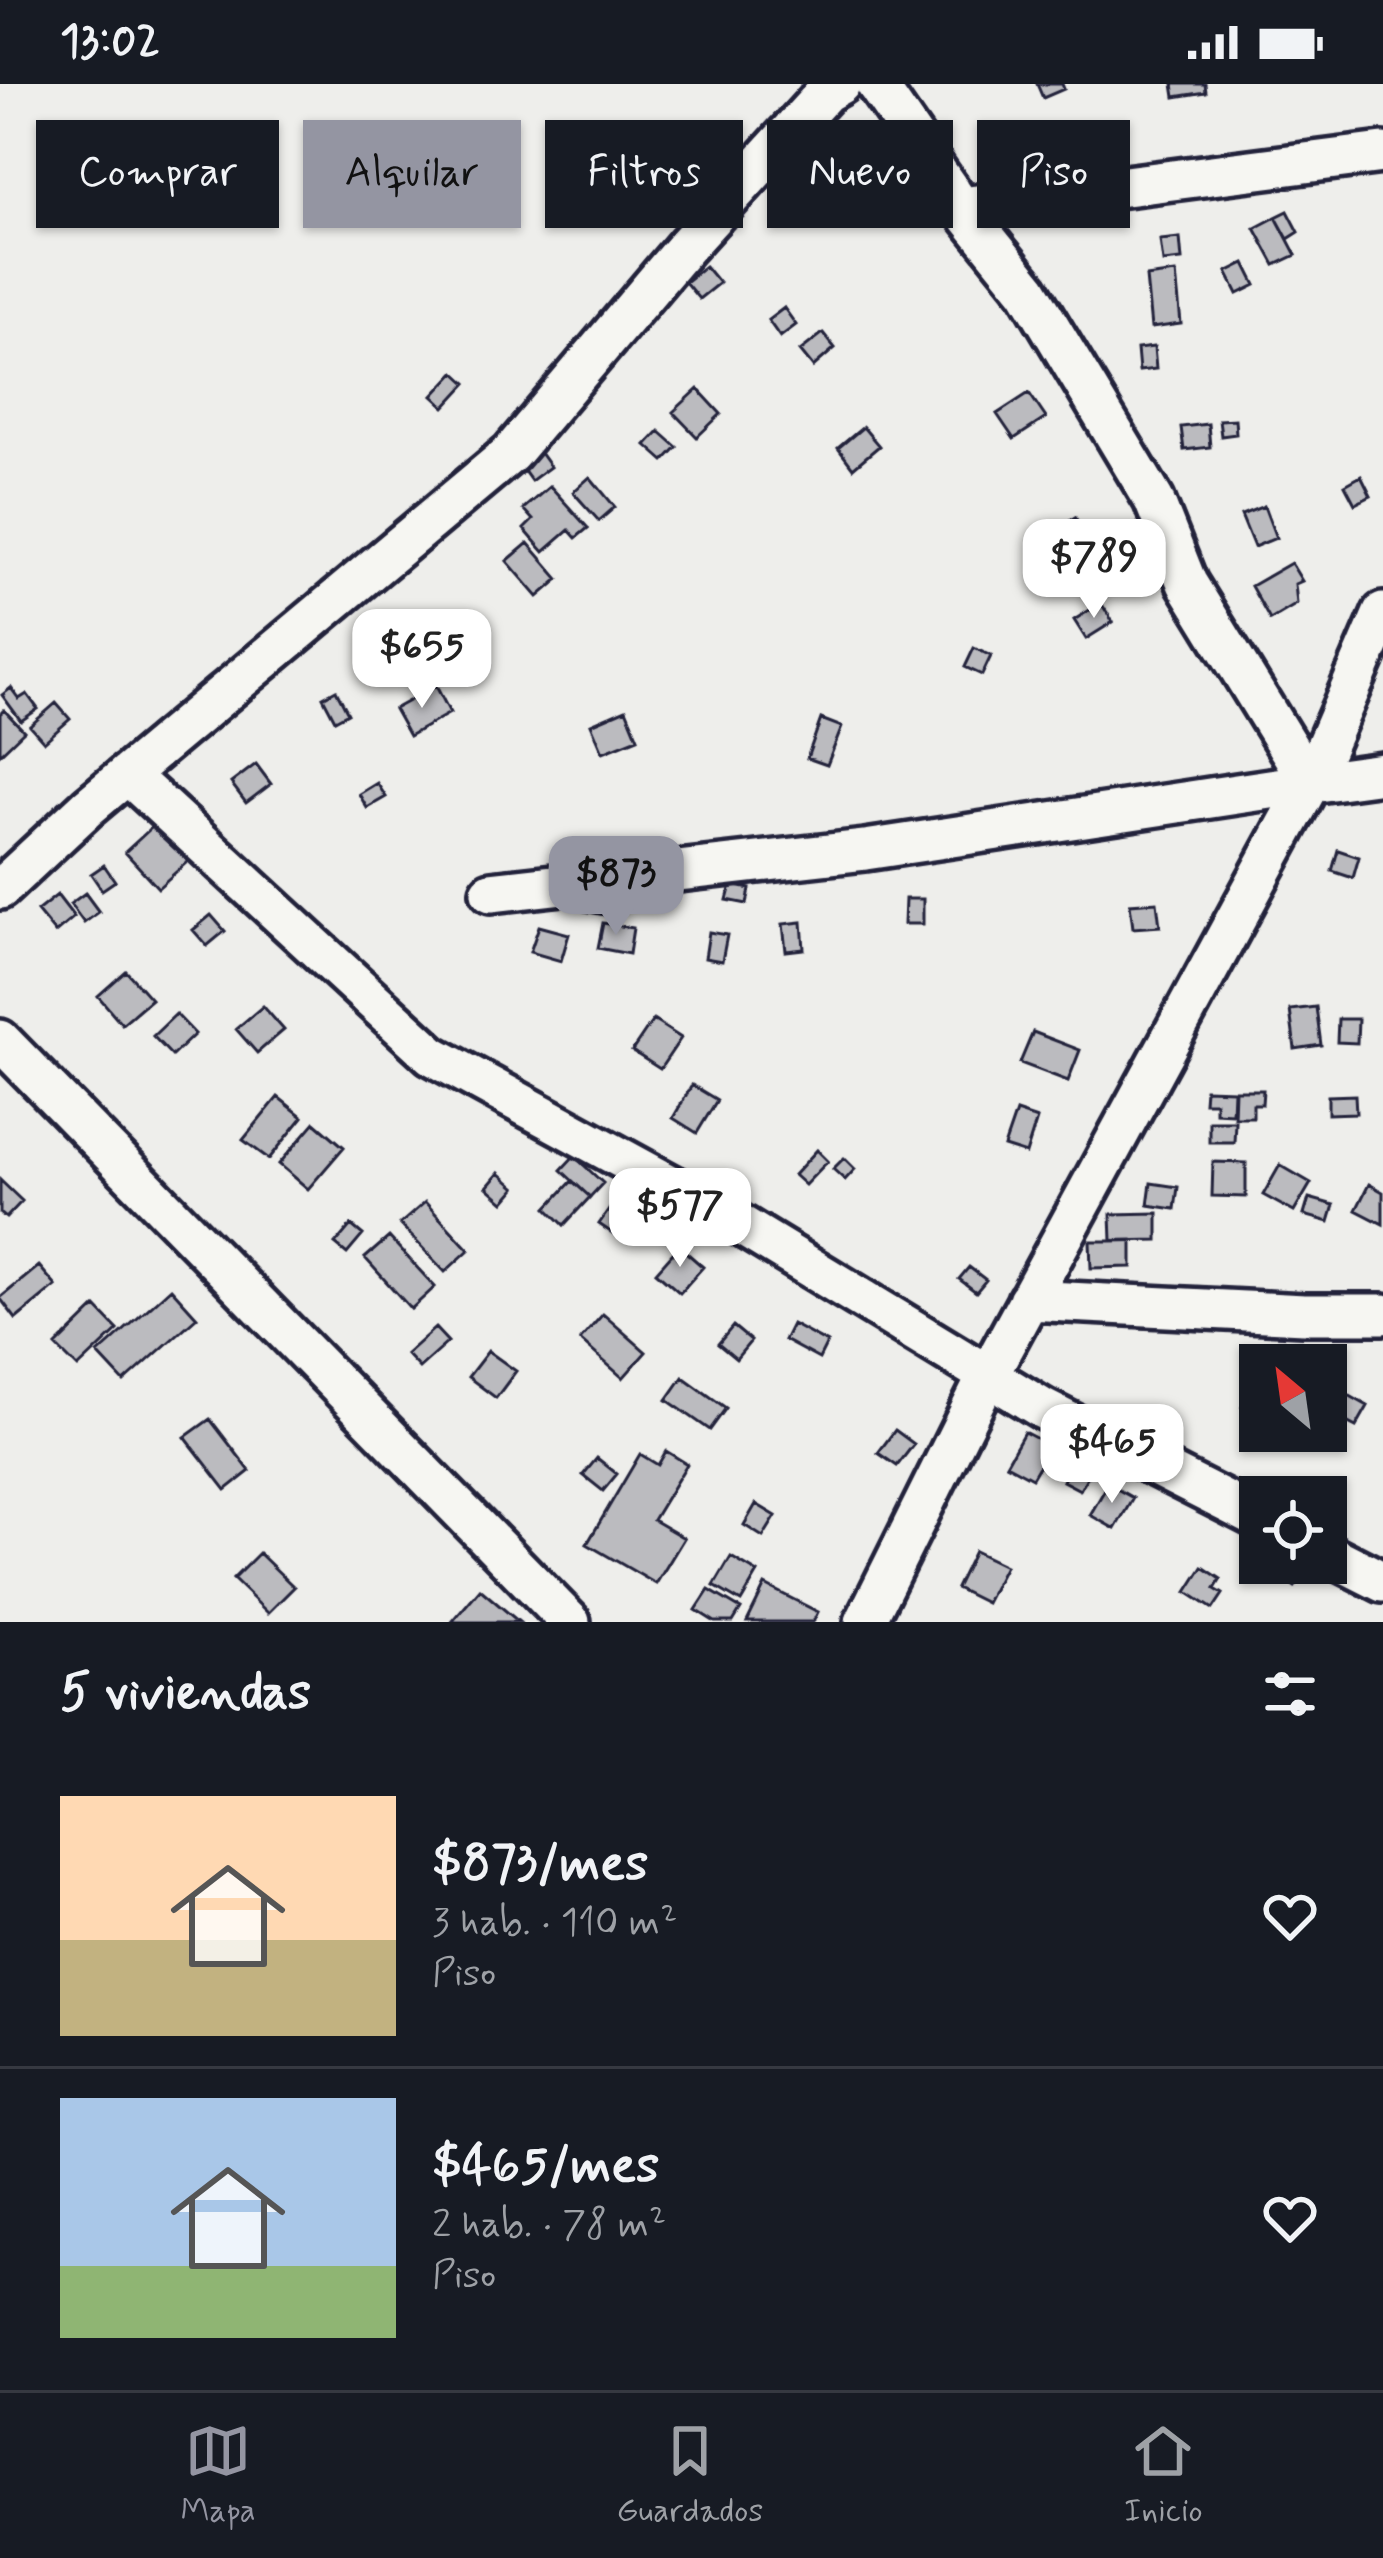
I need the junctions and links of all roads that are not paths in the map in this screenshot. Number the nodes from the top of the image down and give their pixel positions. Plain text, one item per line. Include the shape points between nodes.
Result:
1 (840, 84) edge
2 (876, 84) edge
3 (1383, 153) edge
4 (962, 207) junction
5 (1383, 614) edge
6 (1383, 773) edge
7 (127, 774) junction
8 (1310, 783) junction
9 (0, 889) edge
10 (491, 892) dead end
11 (0, 1040) edge
12 (1028, 1300) junction
13 (1383, 1314) edge
14 (988, 1375) junction
15 (1239, 1508) edge
16 (1347, 1564) edge
17 (1383, 1582) edge
18 (570, 1622) edge
19 (865, 1622) edge

1 - 7 street via 686,246 511,453
2 - 4 street
3 - 4 street
4 - 8 street via 1028,290 1154,500 1187,583
5 - 8 street
6 - 8 street
7 - 9 street
7 - 14 street via 432,1055 711,1207
8 - 10 street via 865,850
8 - 12 street
11 - 18 street
12 - 13 street
12 - 14 street
14 - 15 street
14 - 19 street
16 - 17 street

